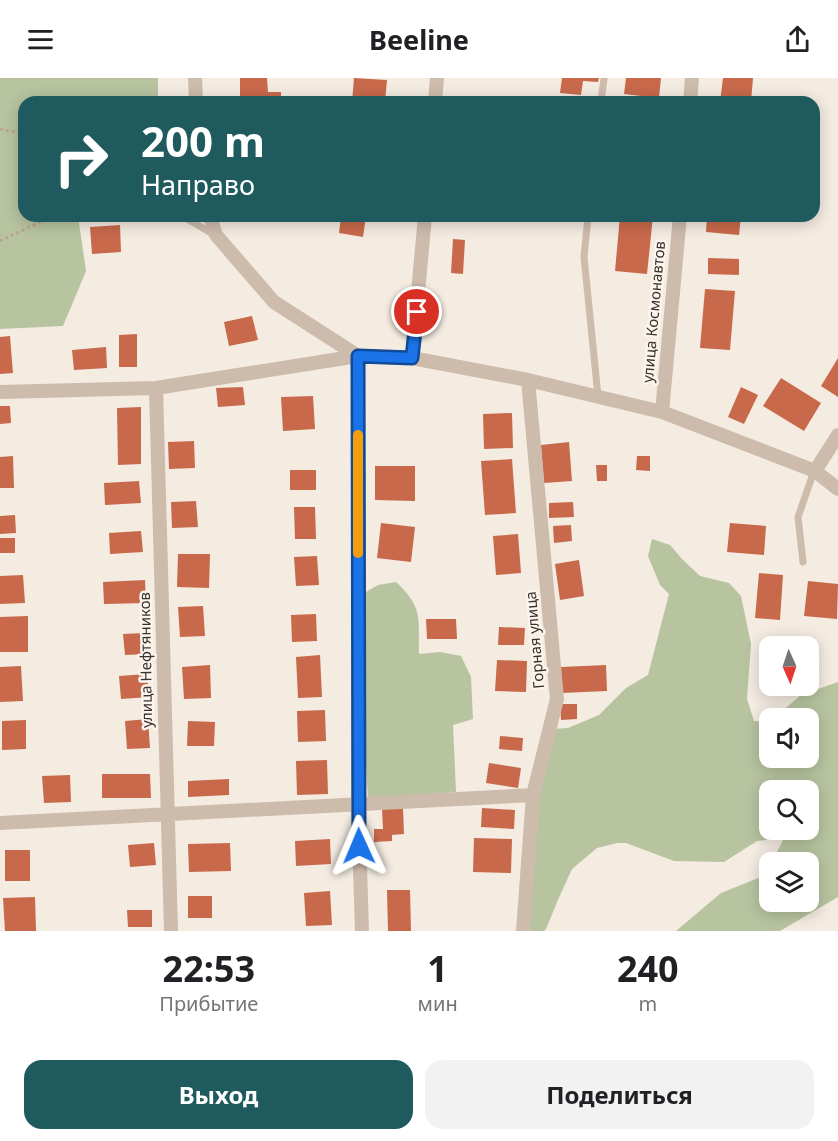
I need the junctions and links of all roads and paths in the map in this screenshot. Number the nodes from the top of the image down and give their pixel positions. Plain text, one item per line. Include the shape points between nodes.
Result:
1 (195, 78) edge
2 (437, 78) edge
3 (604, 78) edge
4 (692, 78) edge
5 (196, 96) edge
6 (436, 96) edge
7 (602, 96) edge
8 (690, 96) edge
9 (0, 129) edge
10 (18, 133) edge
11 (40, 222) edge
12 (193, 222) edge
13 (212, 222) edge
14 (424, 222) edge
15 (587, 222) edge
16 (679, 222) edge
17 (216, 235) junction
18 (0, 241) edge
19 (358, 356) junction
20 (412, 358) junction
21 (528, 380) junction
22 (156, 388) junction
23 (0, 392) edge
24 (598, 396) junction
25 (662, 412) junction
26 (838, 435) edge
27 (815, 471) junction
28 (838, 489) edge
29 (803, 562) dead end
30 (533, 795) junction
31 (358, 804) junction
32 (166, 814) junction
33 (0, 823) edge
34 (171, 931) edge
35 (362, 931) edge
36 (522, 931) edge

1 - 5 street
2 - 6 street
3 - 7 lane
4 - 8 street
9 - 10 path
11 - 18 path
12 - 17 lane
13 - 17 street
14 - 20 street
15 - 24 lane via 584,256
16 - 25 street, улица Космонавтов
17 - 19 street via 274,302
19 - 20 street
19 - 22 street
19 - 31 street
20 - 21 street
21 - 24 street
21 - 30 street, Горная улица via 557,699
22 - 23 street
22 - 32 street, улица Нефтяников
24 - 25 street
25 - 27 street
26 - 27 street
27 - 28 street
27 - 29 lane via 798,517
30 - 31 street
30 - 36 street, Горная улица
31 - 32 street
31 - 35 street
32 - 33 street
32 - 34 street, улица Нефтяников

